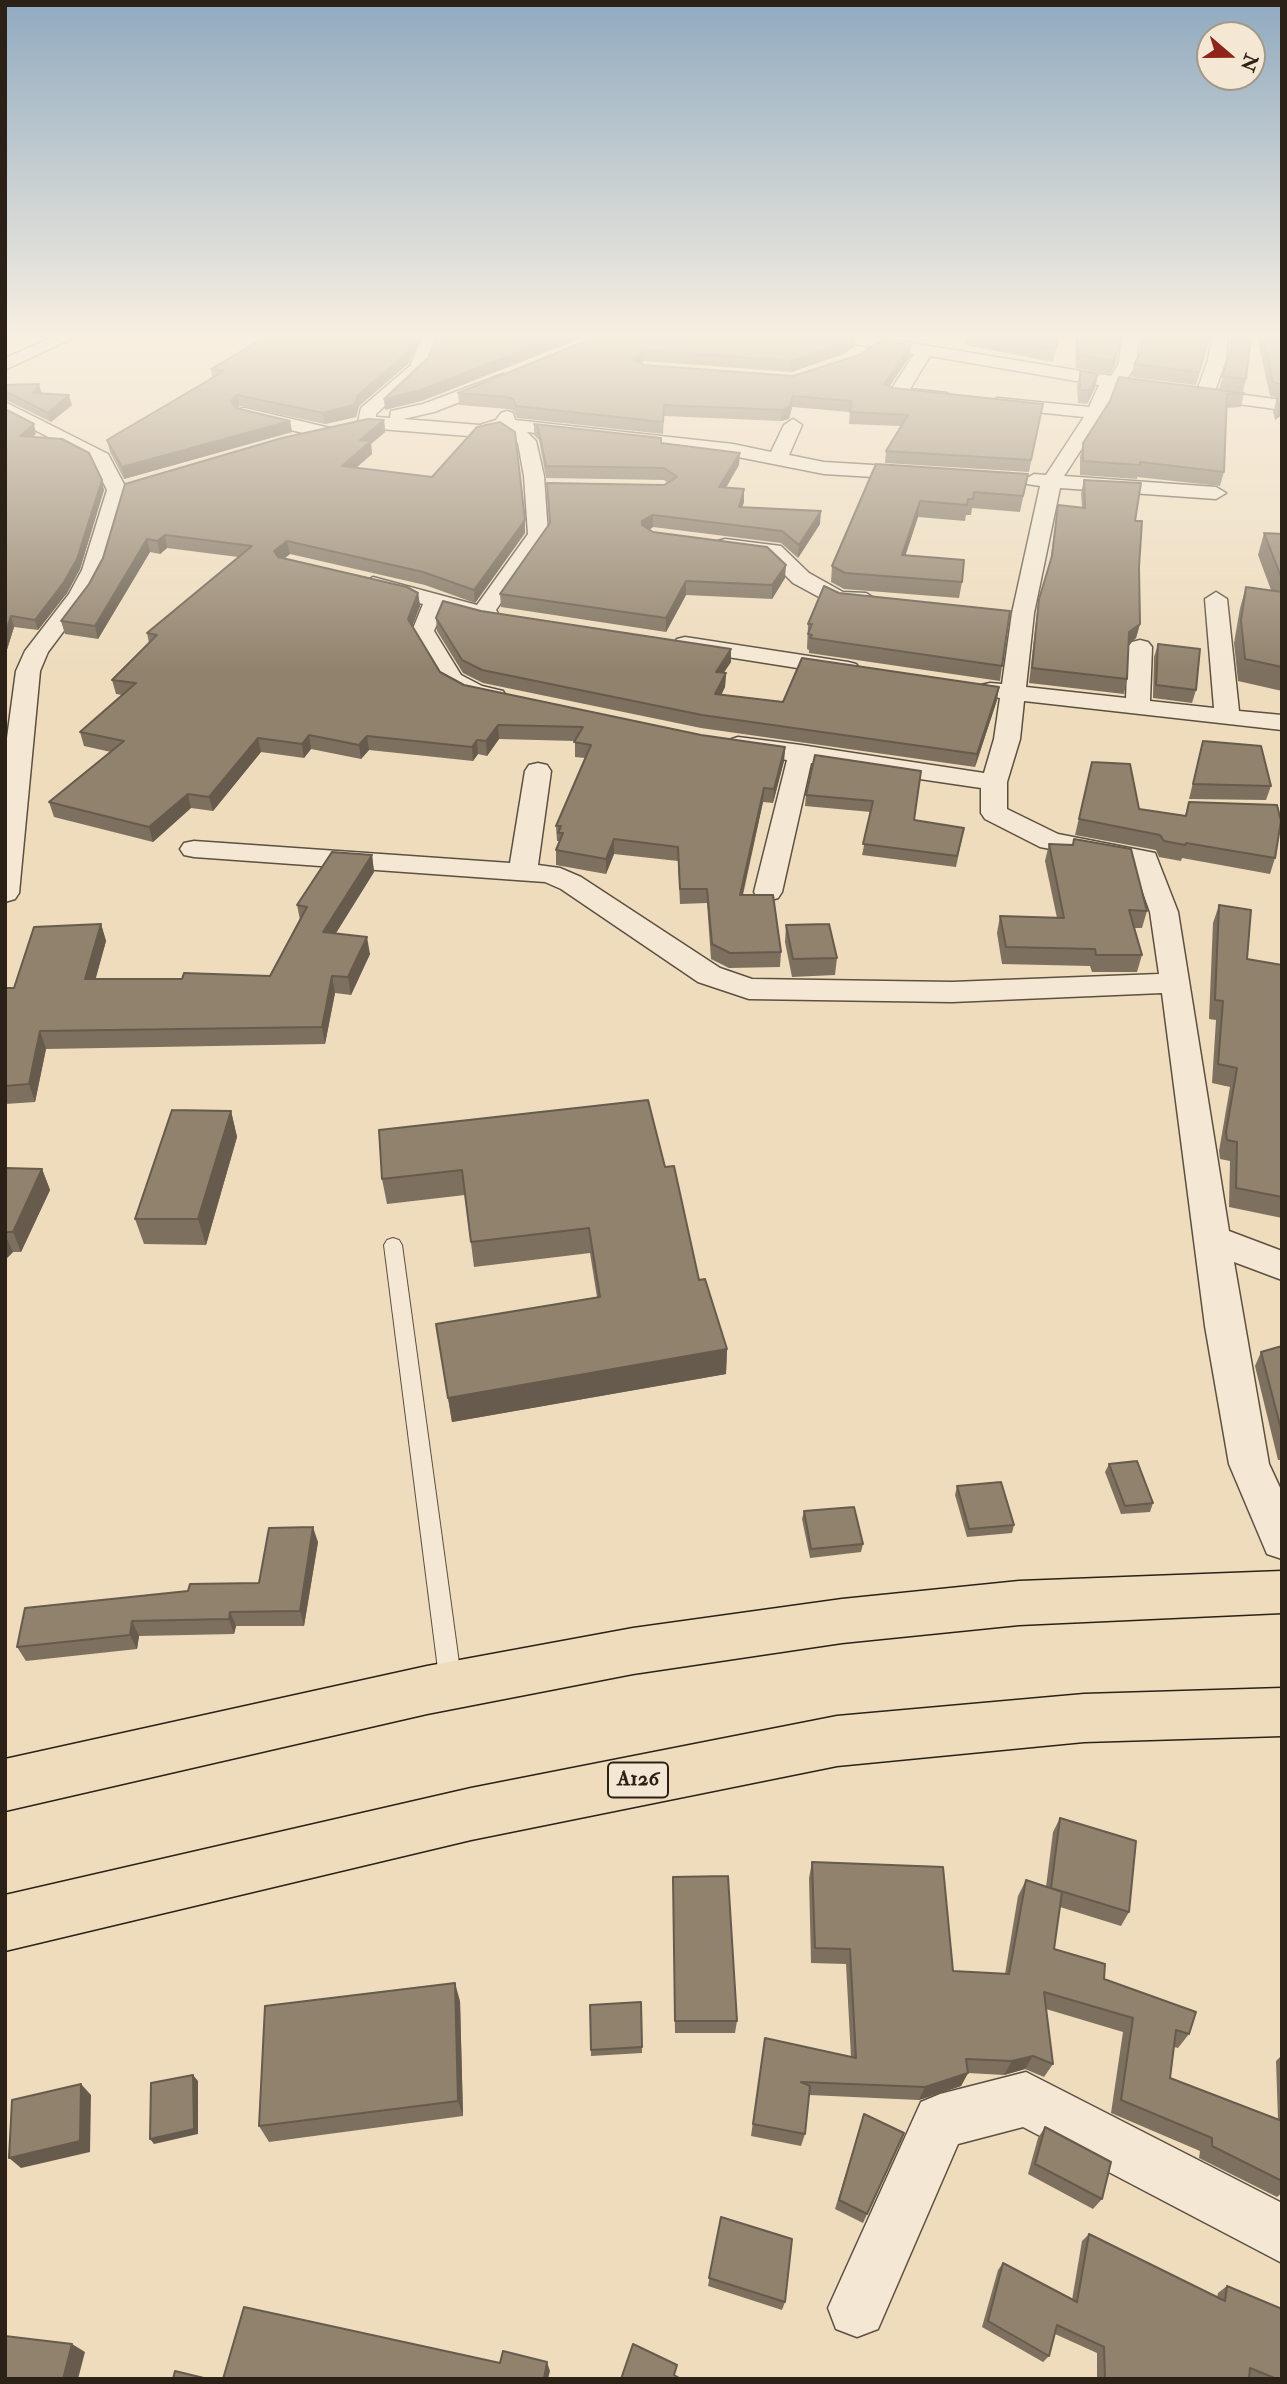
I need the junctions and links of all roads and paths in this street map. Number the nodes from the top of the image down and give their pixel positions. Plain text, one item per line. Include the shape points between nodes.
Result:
1 (81, 447) edge
2 (528, 447) edge
3 (709, 447) edge
4 (783, 447) edge
5 (1074, 447) edge
6 (777, 460) junction
7 (945, 475) edge
8 (1012, 478) edge
9 (1052, 481) junction
10 (141, 483) edge
11 (535, 487) junction
12 (561, 487) edge
13 (117, 491) junction
14 (1216, 493) dead end
15 (706, 543) edge
16 (351, 577) edge
17 (1216, 599) dead end
18 (435, 602) junction
19 (891, 602) edge
20 (482, 614) junction
21 (512, 618) edge
22 (658, 640) edge
23 (1140, 648) dead end
24 (876, 673) edge
25 (972, 687) edge
26 (1012, 693) junction
27 (523, 701) edge
28 (1138, 708) junction
29 (1227, 718) junction
30 (1282, 723) edge
31 (713, 741) edge
32 (801, 753) junction
33 (538, 771) dead end
34 (994, 782) junction
35 (194, 849) dead end
36 (523, 871) junction
37 (768, 892) edge
38 (5, 893) edge
39 (1176, 984) junction
40 (1212, 1239) junction
41 (393, 1245) dead end
42 (1282, 1266) edge
43 (1282, 1541) edge
44 (1282, 1592) edge
45 (451, 1685) junction
46 (1282, 1712) edge
47 (5, 1785) edge
48 (5, 1923) edge
49 (1282, 2234) edge
50 (857, 2308) dead end

1 - 13 street via 101,458
2 - 11 street
3 - 6 street
4 - 6 street
5 - 9 street
6 - 7 street via 824,468
8 - 9 street
9 - 14 street
9 - 26 street via 1010,612
10 - 13 street
11 - 12 street
11 - 20 street via 538,534
13 - 38 street via 93,570 79,596 26,652 28,671
15 - 19 street via 773,551 801,578 838,598
16 - 18 street
17 - 29 street
18 - 20 street
18 - 27 street via 423,631 452,680 475,692
20 - 21 street
22 - 24 street
23 - 28 street
25 - 26 street
26 - 28 street
26 - 34 street via 1007,739
28 - 29 street
29 - 30 street
31 - 32 street
32 - 34 street
32 - 37 street
33 - 36 street
34 - 39 street via 994,813 1049,841 1145,859 1164,912
35 - 36 street
36 - 39 street via 551,874 571,883 709,975 749,989 938,992
39 - 40 street
40 - 42 street
40 - 43 street via 1249,1464
41 - 45 lane
44 - 45 highway via 1019,1603 842,1620 633,1651
45 - 47 highway
46 - 48 highway, A126 via 1084,1718 837,1741 471,1814
49 - 50 street via 1026,2099 940,2121

